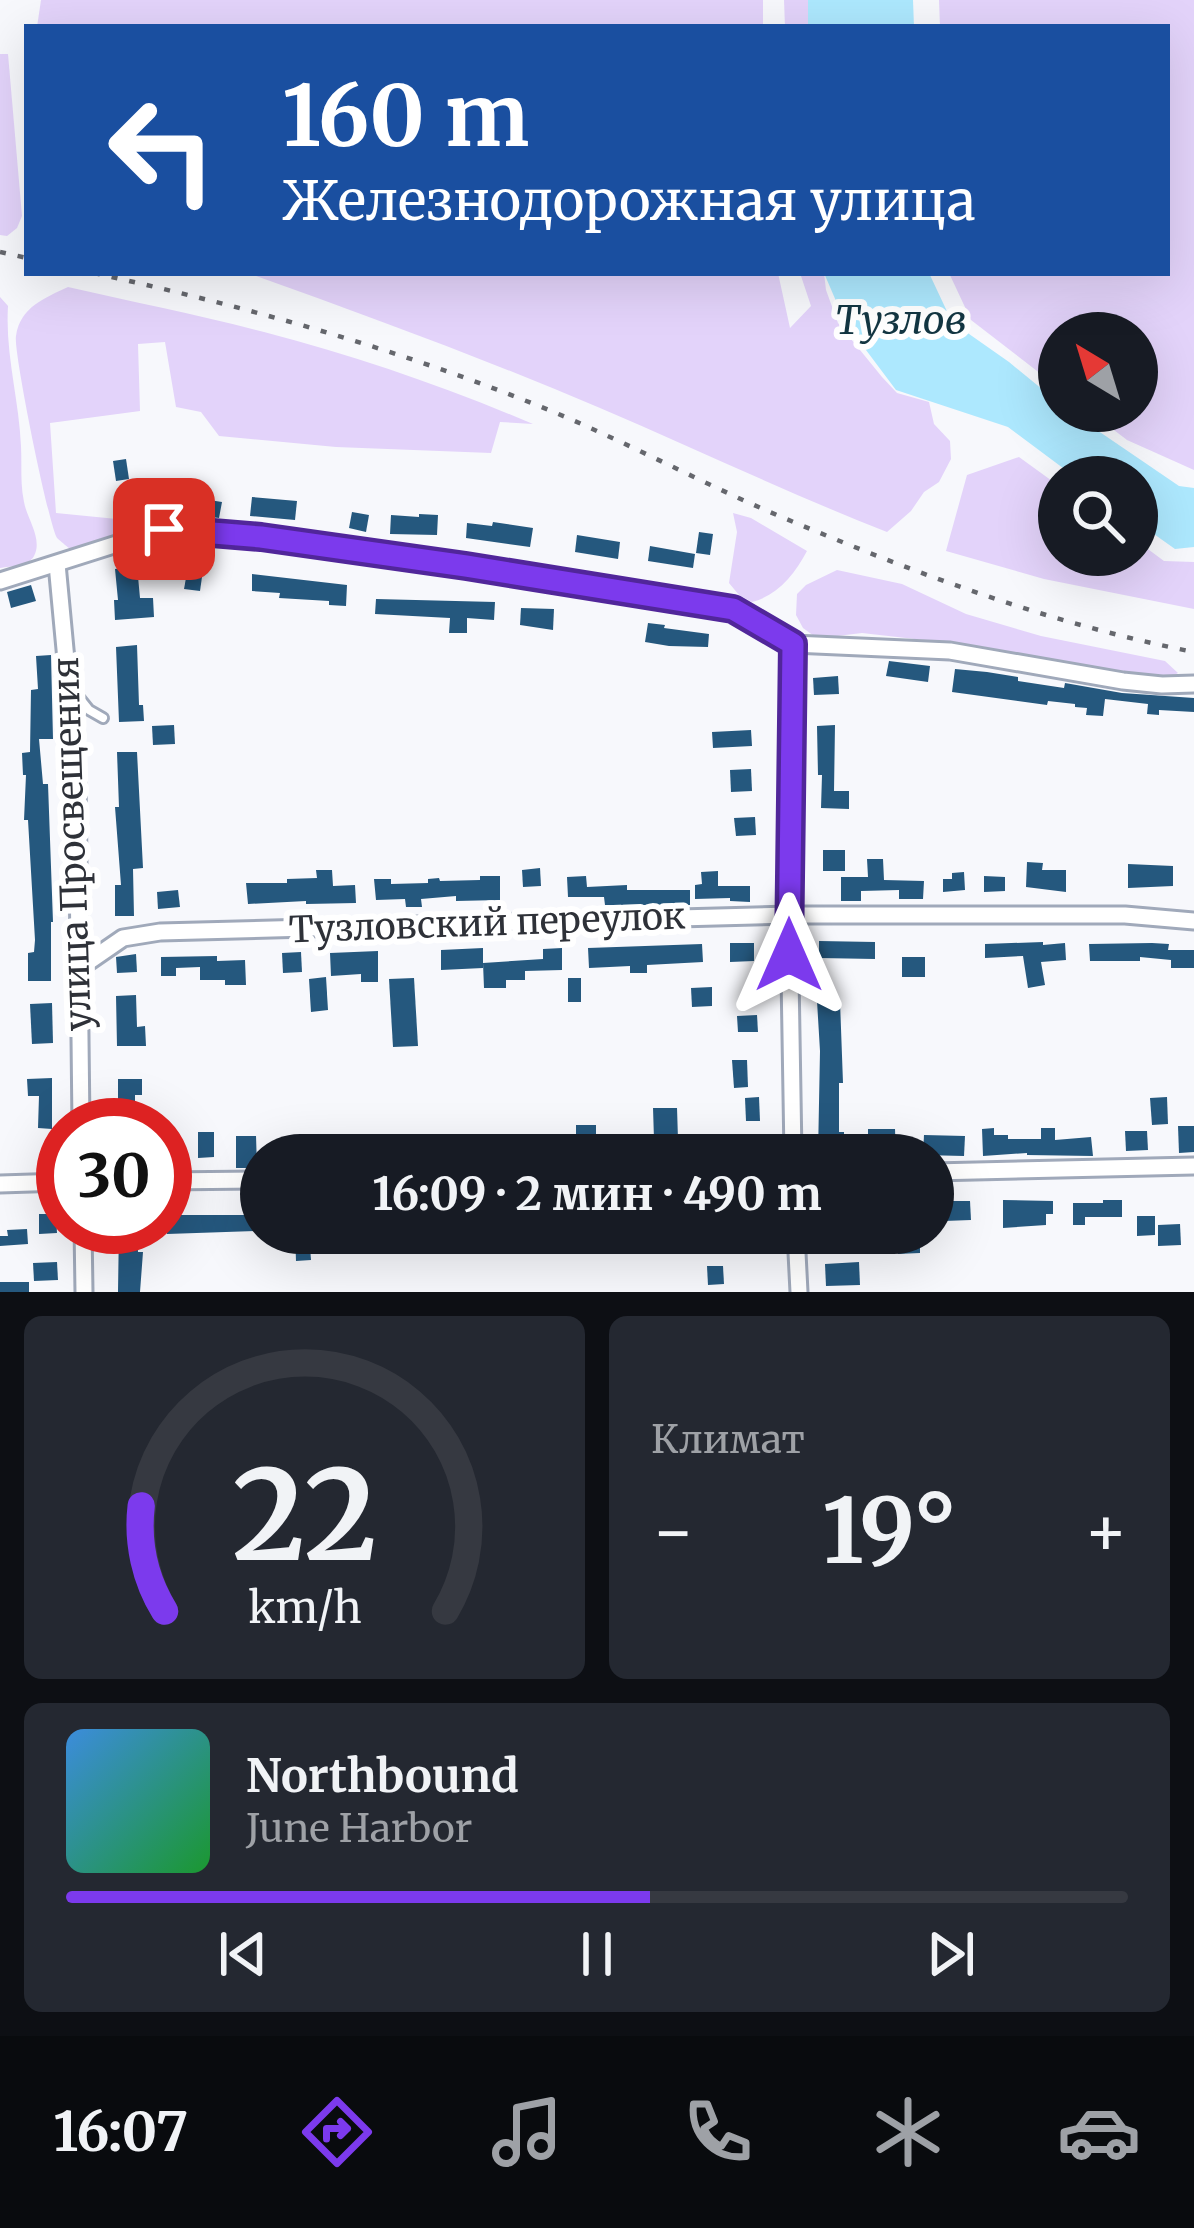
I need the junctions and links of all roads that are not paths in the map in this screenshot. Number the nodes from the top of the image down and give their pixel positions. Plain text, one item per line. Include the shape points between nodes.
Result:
1 (56, 563) junction
2 (0, 581) edge
3 (793, 644) junction
4 (68, 684) junction
5 (1194, 684) edge
6 (103, 718) dead end
7 (789, 915) junction
8 (1194, 921) edge
9 (78, 969) junction
10 (80, 1098) edge
11 (793, 1134) edge
12 (1194, 1166) edge
13 (954, 1172) edge
14 (240, 1180) edge
15 (192, 1181) edge
16 (36, 1183) edge
17 (0, 1184) edge
18 (83, 1254) edge
19 (797, 1254) edge
20 (84, 1292) edge
21 (799, 1292) edge

1 - 2 street
1 - 3 street via 164,529 261,537 733,609
1 - 4 street, улица Просвещения
3 - 5 street via 950,651 1123,681
3 - 7 street
4 - 6 lane
4 - 9 street, улица Просвещения
7 - 8 street, Тузловский переулок
7 - 9 street, Тузловский переулок via 160,932 123,938
7 - 11 street
9 - 10 street, улица Просвещения
12 - 13 street
14 - 15 street
16 - 17 street
18 - 20 street
19 - 21 street

